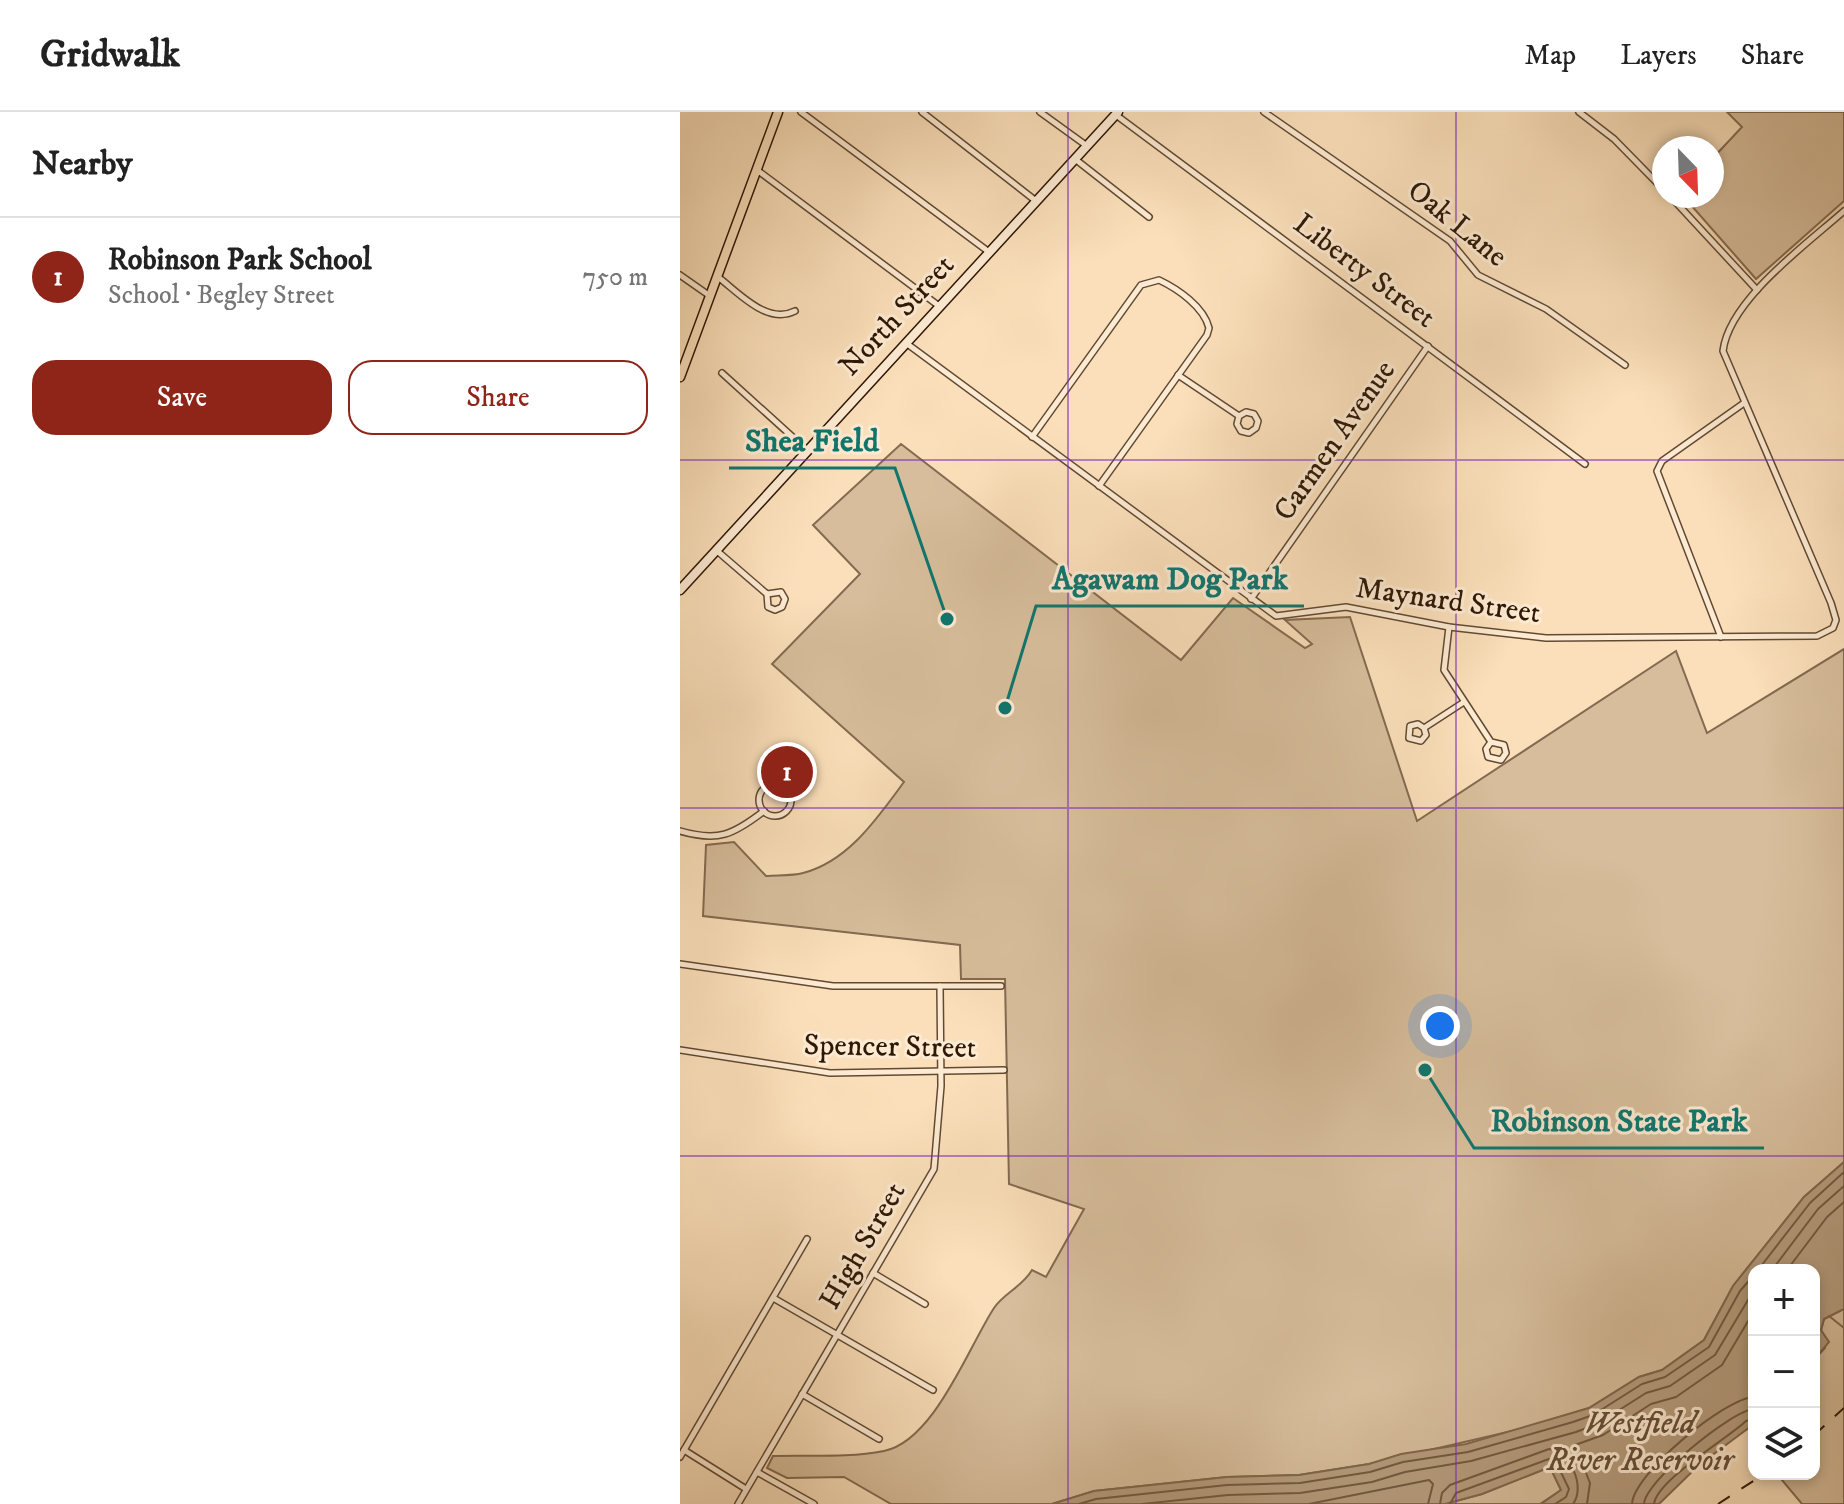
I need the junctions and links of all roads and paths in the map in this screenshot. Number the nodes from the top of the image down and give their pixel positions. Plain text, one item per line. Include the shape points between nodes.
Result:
1 (778, 112) edge
2 (801, 112) edge
3 (922, 112) edge
4 (1040, 112) edge
5 (1264, 112) edge
6 (1579, 112) edge
7 (1117, 113) edge
8 (1087, 146) junction
9 (1075, 159) junction
10 (756, 169) junction
11 (1652, 178) edge
12 (1036, 201) junction
13 (1681, 208) edge
14 (1844, 211) edge
15 (1149, 217) dead end
16 (989, 252) junction
17 (680, 275) edge
18 (717, 277) junction
19 (1757, 290) junction
20 (710, 296) junction
21 (939, 306) junction
22 (795, 311) dead end
23 (905, 343) junction
24 (1428, 346) junction
25 (1625, 365) dead end
26 (722, 373) dead end
27 (1178, 375) junction
28 (680, 377) edge
29 (1744, 403) junction
30 (1239, 416) junction
31 (1032, 437) junction
32 (807, 450) junction
33 (1585, 464) dead end
34 (1099, 486) junction
35 (715, 549) junction
36 (680, 590) edge
37 (767, 594) dead end
38 (1251, 599) junction
39 (1449, 627) junction
40 (1721, 637) junction
41 (1464, 702) junction
42 (1424, 728) dead end
43 (1491, 742) junction
44 (764, 811) junction
45 (680, 831) edge
46 (680, 964) edge
47 (940, 986) junction
48 (1001, 986) dead end
49 (680, 1050) edge
50 (1004, 1070) dead end
51 (941, 1072) junction
52 (807, 1239) dead end
53 (873, 1273) junction
54 (775, 1299) junction
55 (925, 1304) dead end
56 (837, 1335) junction
57 (933, 1390) dead end
58 (802, 1394) junction
59 (879, 1439) dead end
60 (684, 1450) junction
61 (680, 1457) edge
62 (757, 1472) junction
63 (746, 1489) junction
64 (738, 1504) edge
65 (814, 1504) edge

1 - 10 main road
2 - 16 street
3 - 12 street
4 - 8 street
5 - 25 street, Oak Lane via 1450,241 1478,275 1546,309
6 - 11 street
7 - 8 main road, North Street
7 - 24 street, Liberty Street
8 - 9 main road, North Street
9 - 12 main road, North Street
9 - 15 street
10 - 18 main road
10 - 21 street
12 - 16 main road, North Street
13 - 19 street
14 - 19 street
16 - 21 main road, North Street
17 - 20 street
18 - 20 main road
18 - 22 street via 770,314
19 - 29 street via 1725,337 1723,351
20 - 28 main road
21 - 23 main road, North Street
23 - 31 street, Maynard Street
23 - 32 main road, North Street
24 - 33 street, Liberty Street
24 - 38 street, Carmen Avenue
26 - 32 street
27 - 30 street
27 - 31 street via 1207,335 1208,322 1164,282 1145,282
27 - 34 street
29 - 40 street via 1662,461 1657,471
29 - 40 street, Maynard Street via 1836,620 1833,628 1817,636
30 - 30 street via 1241,431 1256,428 1254,414
31 - 34 street, Maynard Street
32 - 35 main road, North Street
34 - 38 street, Maynard Street
35 - 36 main road, North Street
35 - 37 street
38 - 39 street, Maynard Street via 1276,616 1346,607
39 - 40 street, Maynard Street via 1546,638
39 - 41 street via 1444,670
41 - 42 street
41 - 43 street
43 - 43 street via 1488,757 1501,760 1504,745
44 - 44 street via 759,800 764,788 785,788 791,798 787,810 776,816
44 - 45 street via 715,838
46 - 47 street via 833,986
47 - 48 street
47 - 51 street, High Street
49 - 51 street, Spencer Street via 830,1073
50 - 51 street, Spencer Street
51 - 53 street, High Street via 934,1169
52 - 54 street
53 - 55 street
53 - 56 street, High Street
54 - 56 street
54 - 60 street
56 - 57 street
56 - 58 street, High Street
58 - 59 street
58 - 62 street, High Street
60 - 61 street
60 - 63 street
62 - 63 street, High Street
62 - 65 street
63 - 64 street, High Street

